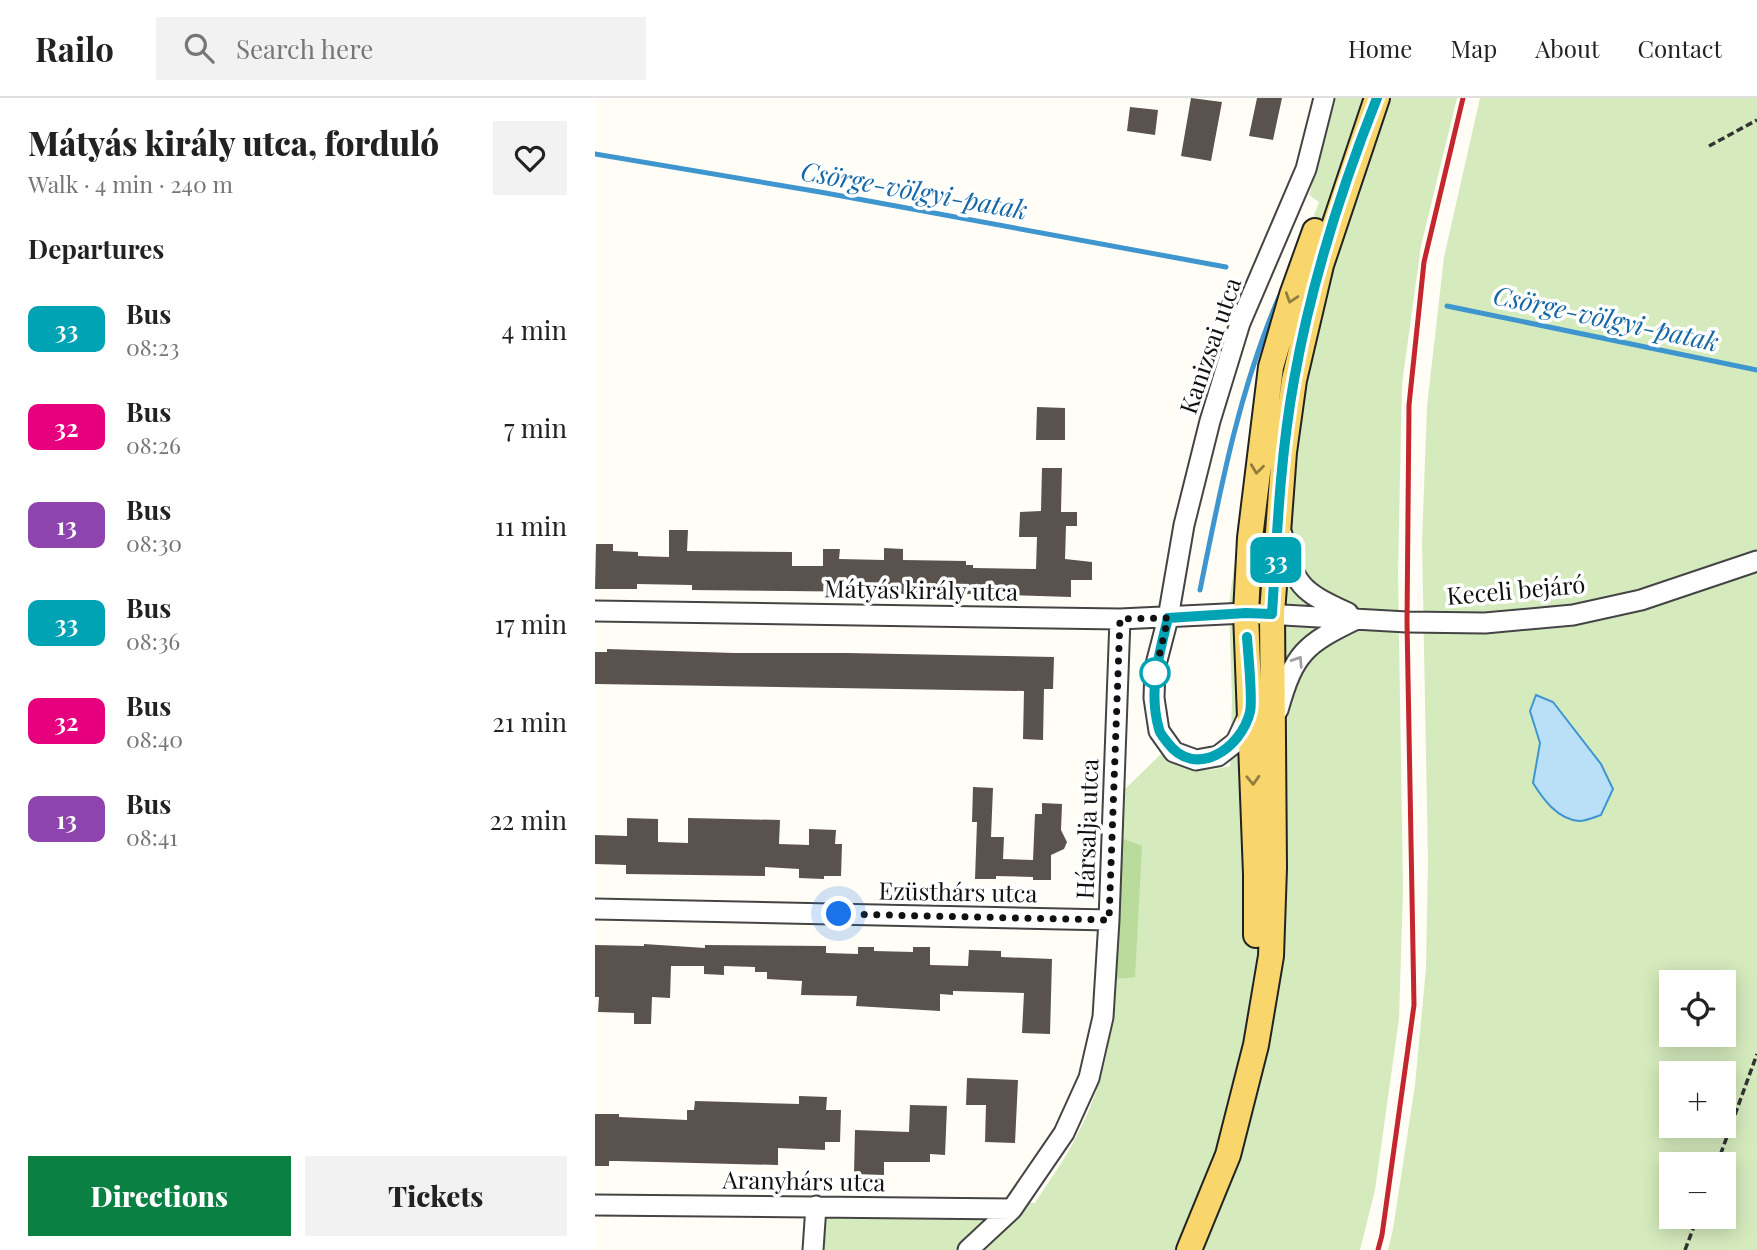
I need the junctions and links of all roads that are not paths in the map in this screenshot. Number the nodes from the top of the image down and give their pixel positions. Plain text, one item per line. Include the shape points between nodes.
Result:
1 (1324, 98) edge
2 (1370, 98) edge
3 (1377, 98) edge
4 (1278, 519) junction
5 (1757, 561) edge
6 (595, 611) edge
7 (1246, 613) junction
8 (1272, 614) junction
9 (1168, 618) junction
10 (1358, 618) junction
11 (1120, 619) junction
12 (1250, 711) junction
13 (1274, 725) junction
14 (595, 909) edge
15 (1109, 920) junction
16 (1256, 1045) junction
17 (595, 1205) edge
18 (816, 1206) junction
19 (1012, 1209) junction
20 (813, 1250) edge
21 (968, 1250) edge
22 (1189, 1250) edge

1 - 9 street, Kanizsai utca via 1306,169 1240,323 1210,421 1184,526
2 -> 7 main road via 1317,225 1271,367 1253,504
3 - 4 main road via 1305,323
4 - 8 main road
4 - 10 street via 1295,575 1310,594
5 - 10 street, Keceli bejáró via 1641,600 1573,615 1485,623
6 - 11 street, Mátyás király utca
7 - 8 street, Keceli bejáró
7 - 9 street, Mátyás király utca
7 - 12 main road
8 - 10 street, Keceli bejáró
8 - 13 main road
9 - 11 street, Mátyás király utca
9 - 12 street, Kanizsai utca via 1155,668 1154,698 1159,732 1174,752 1196,760 1217,756 1236,742
13 -> 10 street via 1287,678 1303,652
11 - 15 street, Hársalja utca
12 -> 16 main road
13 - 16 main road via 1271,956
14 - 15 street, Ezüsthárs utca
15 - 19 street, Hársalja utca via 1103,1017 1089,1078 1064,1133
16 - 22 main road via 1229,1155
17 - 18 street, Aranyhárs utca
18 - 19 street, Aranyhárs utca
18 - 20 street
19 - 21 street, Hársalja utca

